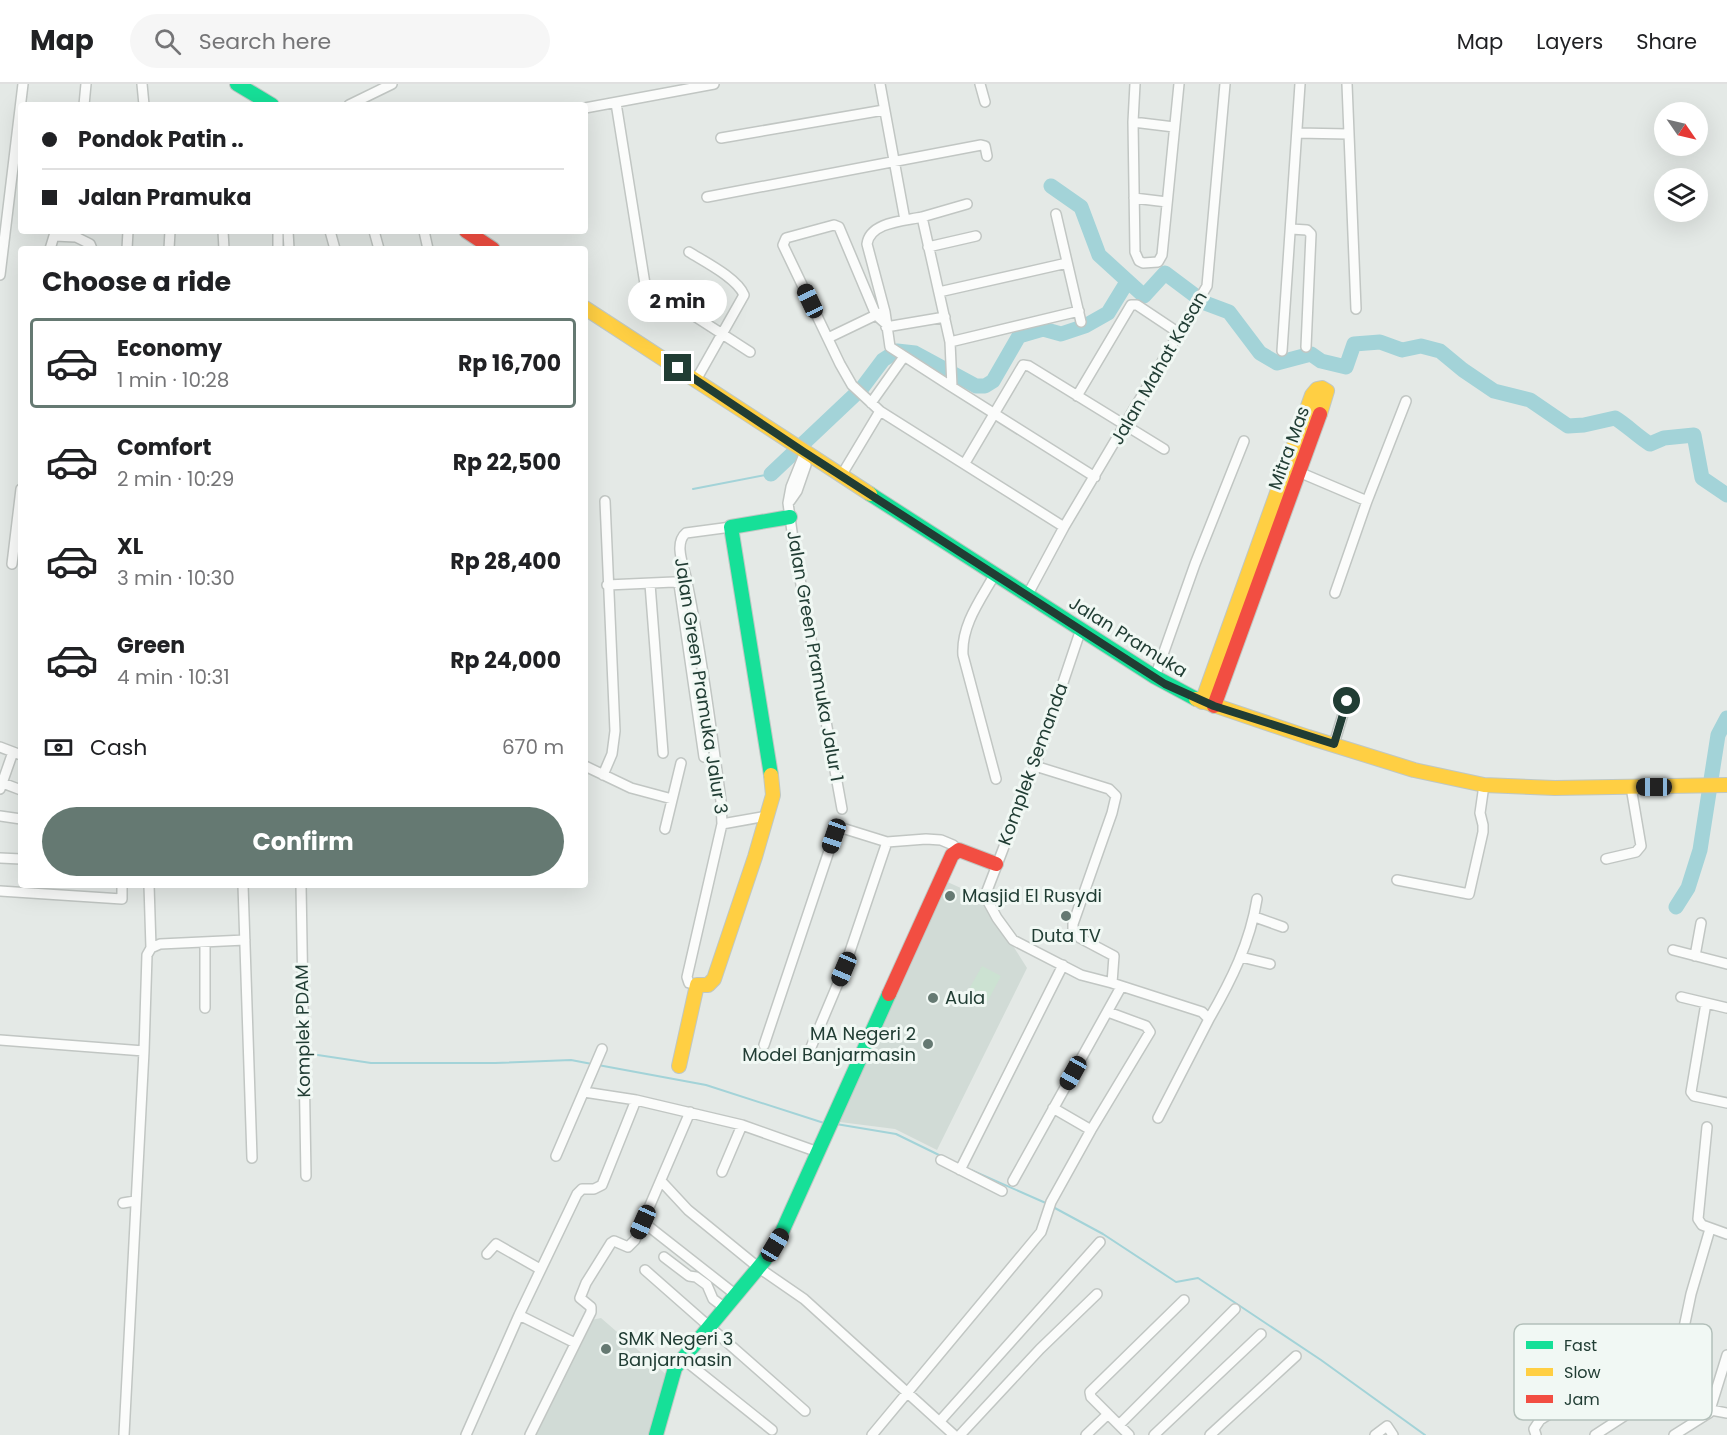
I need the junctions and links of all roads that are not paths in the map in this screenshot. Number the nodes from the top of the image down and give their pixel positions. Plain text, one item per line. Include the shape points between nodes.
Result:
1 (23, 84) edge
2 (86, 84) edge
3 (142, 84) edge
4 (237, 84) edge
5 (392, 84) edge
6 (714, 84) edge
7 (880, 84) edge
8 (980, 84) edge
9 (1135, 84) edge
10 (1179, 84) edge
11 (1225, 84) edge
12 (1300, 84) edge
13 (1347, 84) edge
14 (21, 102) edge
15 (84, 102) edge
16 (144, 102) edge
17 (267, 102) edge
18 (355, 102) edge
19 (985, 102) dead end
20 (616, 103) junction
21 (588, 108) edge
22 (884, 110) junction
23 (1133, 122) junction
24 (18, 126) edge
25 (1174, 127) junction
26 (1297, 133) junction
27 (1348, 134) junction
28 (721, 138) dead end
29 (987, 156) dead end
30 (893, 161) junction
31 (707, 197) dead end
32 (1134, 198) junction
33 (1167, 202) junction
34 (967, 204) dead end
35 (1056, 214) dead end
36 (922, 218) junction
37 (905, 220) junction
38 (1290, 229) junction
39 (76, 234) edge
40 (471, 234) edge
41 (976, 236) dead end
42 (51, 246) edge
43 (91, 246) edge
44 (489, 246) edge
45 (928, 247) junction
46 (689, 252) dead end
47 (1067, 263) junction
48 (0, 275) edge
49 (939, 292) junction
50 (1356, 309) dead end
51 (588, 310) edge
52 (1079, 311) junction
53 (880, 313) junction
54 (945, 317) junction
55 (1081, 322) dead end
56 (886, 325) junction
57 (1179, 333) junction
58 (722, 334) junction
59 (828, 338) junction
60 (950, 342) junction
61 (1306, 347) dead end
62 (1282, 351) dead end
63 (750, 352) dead end
64 (898, 354) junction
65 (952, 379) junction
66 (696, 380) junction
67 (1077, 396) junction
68 (867, 400) junction
69 (1406, 401) dead end
70 (880, 411) junction
71 (994, 413) junction
72 (1125, 426) junction
73 (1244, 441) dead end
74 (1164, 449) dead end
75 (802, 451) junction
76 (965, 463) junction
77 (1293, 470) junction
78 (841, 476) junction
79 (1095, 477) junction
80 (605, 501) dead end
81 (1367, 501) junction
82 (789, 510) junction
83 (18, 514) edge
84 (731, 527) junction
85 (1064, 527) junction
86 (12, 564) dead end
87 (995, 574) junction
88 (650, 584) junction
89 (607, 585) junction
90 (1335, 593) dead end
91 (1028, 594) junction
92 (1081, 629) junction
93 (1155, 677) junction
94 (1347, 701) dead end
95 (1208, 704) junction
96 (1334, 744) junction
97 (0, 747) edge
98 (663, 753) dead end
99 (17, 754) edge
100 (704, 757) dead end
101 (681, 763) dead end
102 (1035, 766) junction
103 (588, 768) edge
104 (603, 775) junction
105 (996, 779) dead end
106 (1, 785) edge
107 (1484, 785) junction
108 (1726, 785) edge
109 (1631, 787) junction
110 (18, 789) edge
111 (672, 799) junction
112 (842, 809) dead end
113 (0, 816) edge
114 (767, 816) junction
115 (18, 819) edge
116 (722, 824) junction
117 (665, 829) dead end
118 (887, 842) junction
119 (959, 850) junction
120 (0, 858) edge
121 (18, 859) edge
122 (1606, 859) dead end
123 (996, 864) junction
124 (1397, 880) dead end
125 (122, 888) edge
126 (149, 888) edge
127 (243, 888) edge
128 (301, 888) edge
129 (60, 889) edge
130 (0, 891) edge
131 (1257, 899) dead end
132 (1255, 917) junction
133 (1701, 923) dead end
134 (1283, 927) dead end
135 (245, 940) junction
136 (205, 942) junction
137 (151, 948) junction
138 (1673, 950) dead end
139 (1695, 956) junction
140 (1241, 957) junction
141 (1270, 964) dead end
142 (1727, 964) edge
143 (1063, 965) junction
144 (697, 984) junction
145 (1117, 985) junction
146 (1681, 997) dead end
147 (1706, 1003) junction
148 (205, 1008) dead end
149 (1727, 1008) edge
150 (1108, 1012) junction
151 (1209, 1019) junction
152 (0, 1040) edge
153 (764, 1045) dead end
154 (602, 1049) dead end
155 (144, 1051) junction
156 (809, 1052) dead end
157 (679, 1066) dead end
158 (584, 1092) junction
159 (636, 1100) junction
160 (1727, 1102) edge
161 (1053, 1108) junction
162 (690, 1112) junction
163 (1158, 1118) dead end
164 (742, 1125) junction
165 (1707, 1127) dead end
166 (1091, 1130) junction
167 (818, 1152) junction
168 (556, 1156) dead end
169 (252, 1158) dead end
170 (941, 1160) dead end
171 (962, 1167) junction
172 (722, 1172) dead end
173 (306, 1176) dead end
174 (1013, 1181) dead end
175 (662, 1182) junction
176 (1002, 1191) dead end
177 (135, 1200) junction
178 (123, 1203) dead end
179 (643, 1222) junction
180 (1710, 1229) junction
181 (1727, 1234) edge
182 (1100, 1242) dead end
183 (487, 1254) dead end
184 (664, 1257) dead end
185 (759, 1268) junction
186 (540, 1269) junction
187 (645, 1270) dead end
188 (1097, 1294) dead end
189 (736, 1295) junction
190 (1184, 1300) dead end
191 (725, 1308) junction
192 (1234, 1309) dead end
193 (519, 1315) junction
194 (1684, 1324) edge
195 (709, 1328) junction
196 (1261, 1334) dead end
197 (575, 1343) junction
198 (1727, 1355) edge
199 (1296, 1356) dead end
200 (682, 1358) junction
201 (908, 1393) junction
202 (1714, 1397) joint
203 (1712, 1406) edge
204 (1712, 1410) edge
205 (805, 1411) dead end
206 (1727, 1413) edge
207 (1108, 1414) junction
208 (1540, 1420) edge
209 (1618, 1420) edge
210 (1699, 1420) edge
211 (940, 1421) junction
212 (1119, 1425) junction
213 (772, 1430) dead end
214 (124, 1435) edge
215 (466, 1435) edge
216 (530, 1435) edge
217 (656, 1435) edge
218 (872, 1435) edge
219 (954, 1435) edge
220 (960, 1435) edge
221 (1086, 1435) edge
222 (1128, 1435) edge
223 (1154, 1435) edge
224 (1210, 1435) edge
225 (1375, 1435) edge
226 (1393, 1435) edge
227 (1536, 1435) edge
228 (1595, 1435) edge
229 (1674, 1435) edge

1 - 14 street
2 - 15 street
3 - 16 street
4 - 17 street
5 - 18 street
6 - 20 street
7 - 22 street
8 - 19 street
9 - 23 street
10 - 25 street
11 - 57 street, Jalan Mahat Kasan via 1208,280
12 - 26 street
13 - 27 street
20 - 21 street
20 - 58 street via 645,284
22 - 28 street
22 - 30 street
23 - 25 street
23 - 32 street
24 - 48 street
25 - 33 street
26 - 27 street
26 - 38 street
27 - 50 street
29 - 30 street via 985,146 981,145
30 - 31 street
30 - 37 street
32 - 33 street
32 - 33 street via 1135,252 1143,263 1160,259
34 - 36 street
35 - 47 street
36 - 37 street
36 - 45 street
37 - 53 street via 874,229 867,240
38 - 61 street via 1308,230 1311,234
38 - 62 street
39 - 42 street via 54,236
39 - 43 street
40 - 44 street
41 - 45 street
45 - 49 street
46 - 58 street via 729,278 744,293
47 - 49 street
47 - 52 street
49 - 54 street
51 - 66 street, Jalan Pramuka
52 - 55 street
52 - 60 street
53 - 56 street
53 - 59 street
53 - 59 street via 838,226 791,235 783,245
54 - 56 street
54 - 60 street
56 - 64 street via 888,342
57 - 67 street via 1137,305 1131,305
57 - 72 street, Jalan Mahat Kasan
58 - 63 street
58 - 66 street
59 - 68 street via 852,385
60 - 65 street
64 - 65 street
64 - 68 street
65 - 71 street
66 - 75 street, Jalan Pramuka
67 - 71 street via 1023,365
67 - 72 street
68 - 70 street
69 - 81 street
70 - 76 street
70 - 78 street
71 - 76 street
71 - 79 street
72 - 74 street
72 - 79 street, Jalan Mahat Kasan
73 - 93 street
75 - 78 street, Jalan Pramuka
75 - 82 street, Jalan Green Pramuka Jalur 1
76 - 85 street
77 - 77 street, Mitra Mas via 1312,395 1322,388 1327,391 1326,398
77 - 81 street
77 - 95 street, Mitra Mas
78 - 87 street, Jalan Pramuka
79 - 85 street, Jalan Mahat Kasan
80 - 89 street
81 - 90 street
82 - 84 street
82 - 112 street, Jalan Green Pramuka Jalur 1
83 - 86 street
84 - 114 street via 773,785
84 - 116 street, Jalan Green Pramuka Jalur 3 via 686,533 680,545
85 - 91 street, Jalan Mahat Kasan
87 - 91 street, Jalan Pramuka
87 - 105 street via 964,632 963,655
88 - 89 street
88 - 98 street
88 - 100 street via 674,582 680,587
89 - 104 street via 615,731 612,754
91 - 92 street, Jalan Pramuka
92 - 93 street, Jalan Pramuka
92 - 102 street, Komplek Semanda
93 - 95 street, Jalan Pramuka
94 - 96 street
95 - 96 street, Jalan Pramuka
96 - 107 street, Jalan Pramuka via 1414,770
97 - 99 street
99 - 106 street
101 - 111 street
102 - 123 street, Komplek Semanda
102 - 145 street via 1109,789 1116,796 1073,929 1080,938 1114,956
103 - 104 street
104 - 111 street via 642,792
106 - 110 street
107 - 109 street, Jalan Pramuka
107 - 124 street via 1480,813 1483,825 1469,894
108 - 109 street, Jalan Pramuka
109 - 122 street via 1641,846 1636,852
111 - 117 street
113 - 115 street
114 - 116 street
114 - 144 street via 714,979 708,985
116 - 144 street, Jalan Green Pramuka Jalur 3 via 687,977 689,983
118 - 119 street via 941,840
118 - 153 street via 842,828 836,831
118 - 156 street via 844,969
119 - 123 street
119 - 167 street via 952,855 938,882
120 - 121 street
123 - 143 street, Komplek Semanda via 986,899 1005,931 1013,940
125 - 129 street via 122,899
126 - 137 street
127 - 135 street
128 - 173 street, Komplek PDAM
129 - 130 street
131 - 132 street
132 - 134 street
132 - 140 street
133 - 139 street
135 - 136 street
135 - 169 street
136 - 137 street
136 - 148 street
137 - 155 street via 147,955
138 - 139 street
139 - 142 street
140 - 141 street
140 - 151 street
143 - 145 street via 1081,975
143 - 171 street
144 - 157 street
145 - 150 street
145 - 151 street via 1202,1012
146 - 147 street
147 - 149 street
147 - 160 street via 1690,1092
150 - 161 street
150 - 166 street via 1146,1026 1150,1032
151 - 163 street
152 - 155 street
154 - 158 street
155 - 177 street
158 - 159 street
158 - 168 street
159 - 162 street
159 - 186 street via 602,1185 582,1189 577,1194
161 - 166 street
161 - 174 street
162 - 164 street
162 - 175 street
164 - 167 street
164 - 172 street
165 - 180 street via 1698,1219
166 - 201 street via 1049,1205 1041,1232
167 - 185 street via 782,1234
170 - 171 street
171 - 176 street
175 - 179 street
175 - 185 street via 688,1210
177 - 178 street
177 - 214 street
179 - 189 street
179 - 197 street via 632,1245 611,1243 586,1283 580,1298 592,1308
180 - 181 street
180 - 194 street
182 - 211 street
183 - 186 street via 496,1244
184 - 191 street via 707,1286 713,1299
185 - 189 street
185 - 201 street via 804,1299
186 - 193 street
187 - 195 street
188 - 220 street
189 - 191 street
190 - 207 street via 1092,1388 1089,1395
191 - 195 street
192 - 212 street
193 - 197 street
193 - 215 street
195 - 200 street
195 - 205 street
196 - 223 street
197 - 216 street
198 - 202 street
199 - 224 street
200 - 213 street
200 - 217 street via 672,1374
201 - 211 street
201 - 218 street
202 - 203 street
204 - 206 street
207 - 212 street
207 - 221 street
208 - 227 street via 1534,1429
209 - 228 street
210 - 229 street
211 - 219 street
212 - 222 street
225 - 226 street via 1387,1426

